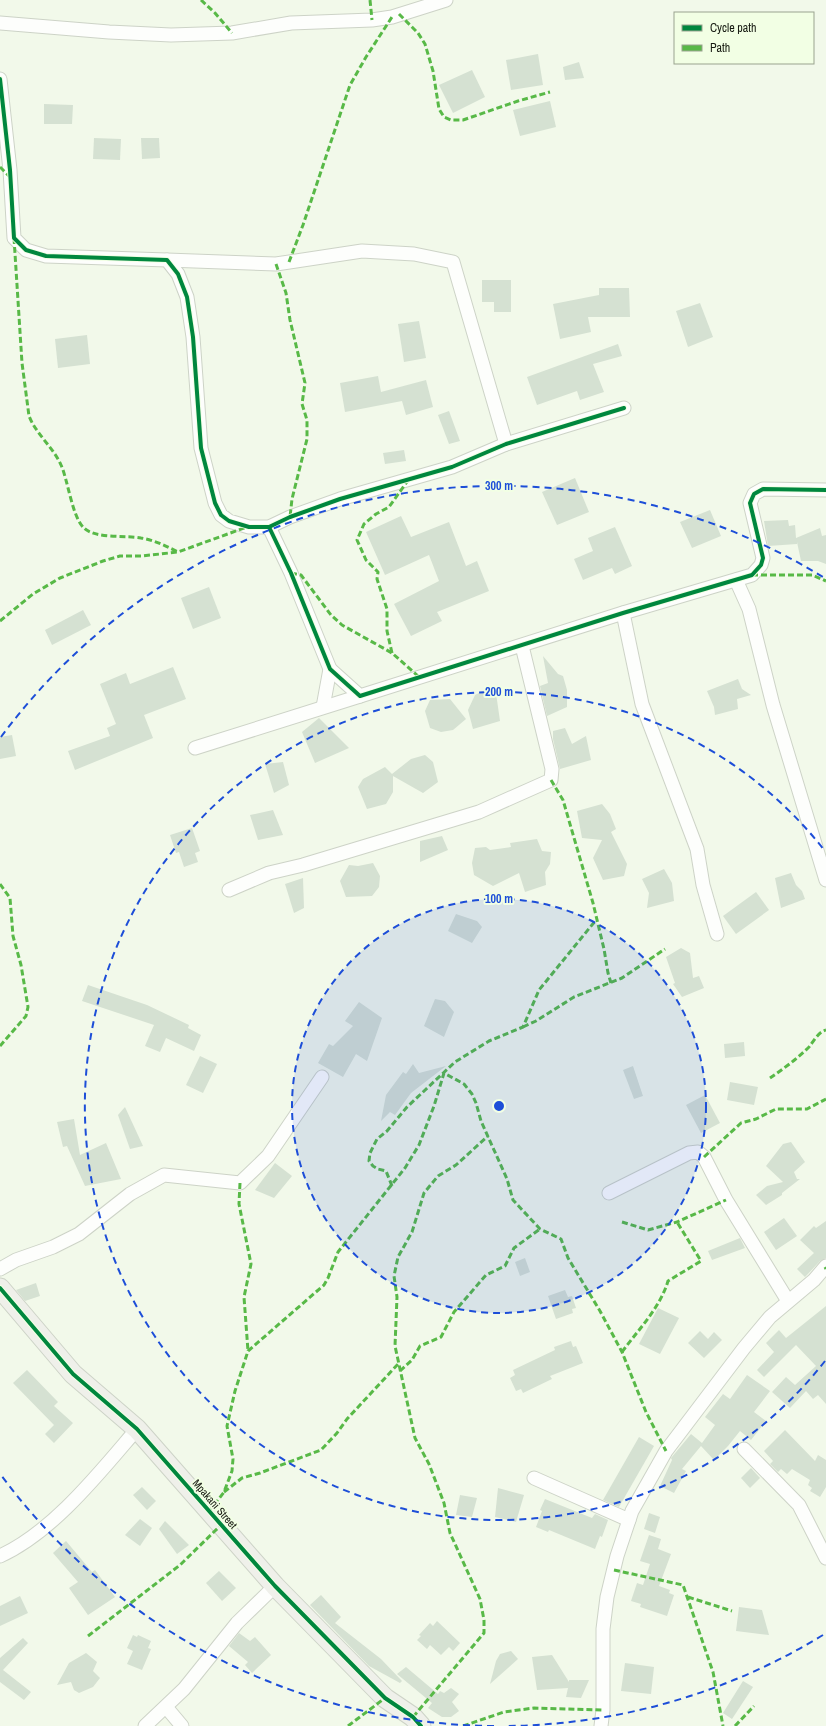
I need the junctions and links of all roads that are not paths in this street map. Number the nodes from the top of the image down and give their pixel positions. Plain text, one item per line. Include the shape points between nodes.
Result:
1 (446, 0) edge
2 (0, 23) edge
3 (0, 79) edge
4 (168, 260) junction
5 (624, 408) dead end
6 (506, 444) junction
7 (826, 490) edge
8 (269, 527) junction
9 (736, 580) junction
10 (623, 613) junction
11 (522, 646) junction
12 (330, 669) junction
13 (360, 696) junction
14 (323, 707) junction
15 (195, 748) dead end
16 (826, 880) edge
17 (229, 890) dead end
18 (718, 934) dead end
19 (322, 1077) dead end
20 (609, 1193) dead end
21 (826, 1266) edge
22 (0, 1269) edge
23 (0, 1288) edge
24 (788, 1301) junction
25 (137, 1429) junction
26 (744, 1449) dead end
27 (534, 1478) dead end
28 (629, 1520) junction
29 (0, 1556) edge
30 (826, 1558) edge
31 (275, 1586) junction
32 (166, 1707) junction
33 (144, 1726) edge
34 (182, 1726) edge
35 (421, 1726) edge
36 (601, 1726) edge

1 - 2 street via 392,17 292,23 232,33 171,35
3 - 4 street via 11,177 14,238 26,250 46,256
4 - 6 street via 276,264 362,251 414,254 453,262
4 - 8 street via 178,274 187,297 193,337 201,448 215,503 221,514 229,521
5 - 6 street
6 - 8 street via 452,467 333,501
7 - 9 street via 763,489 754,494 750,503 763,558 761,566 752,575
8 - 12 street via 291,573
9 - 10 street
9 - 16 street via 749,610 773,705
10 - 11 street
10 - 18 street via 642,704 697,849 703,885
11 - 13 street
11 - 17 street via 552,769 551,780 479,812 303,866 269,873
12 - 13 street
12 - 14 street
13 - 14 street
14 - 15 street
19 - 22 street via 268,1156 240,1183 164,1174 130,1194 79,1234
20 - 24 street via 689,1153 698,1152 704,1157 734,1213
21 - 24 street via 814,1280
23 - 25 street, Mpakani Street via 73,1374
24 - 28 street via 770,1317 666,1452
25 - 29 street via 66,1508 15,1549
25 - 31 street, Mpakani Street
26 - 30 street via 798,1505
27 - 28 street
28 - 36 street via 617,1556 606,1605 603,1629
31 - 32 street via 237,1623 206,1664
31 - 35 street, Mpakani Street via 386,1698 413,1717
32 - 33 street
32 - 34 street

